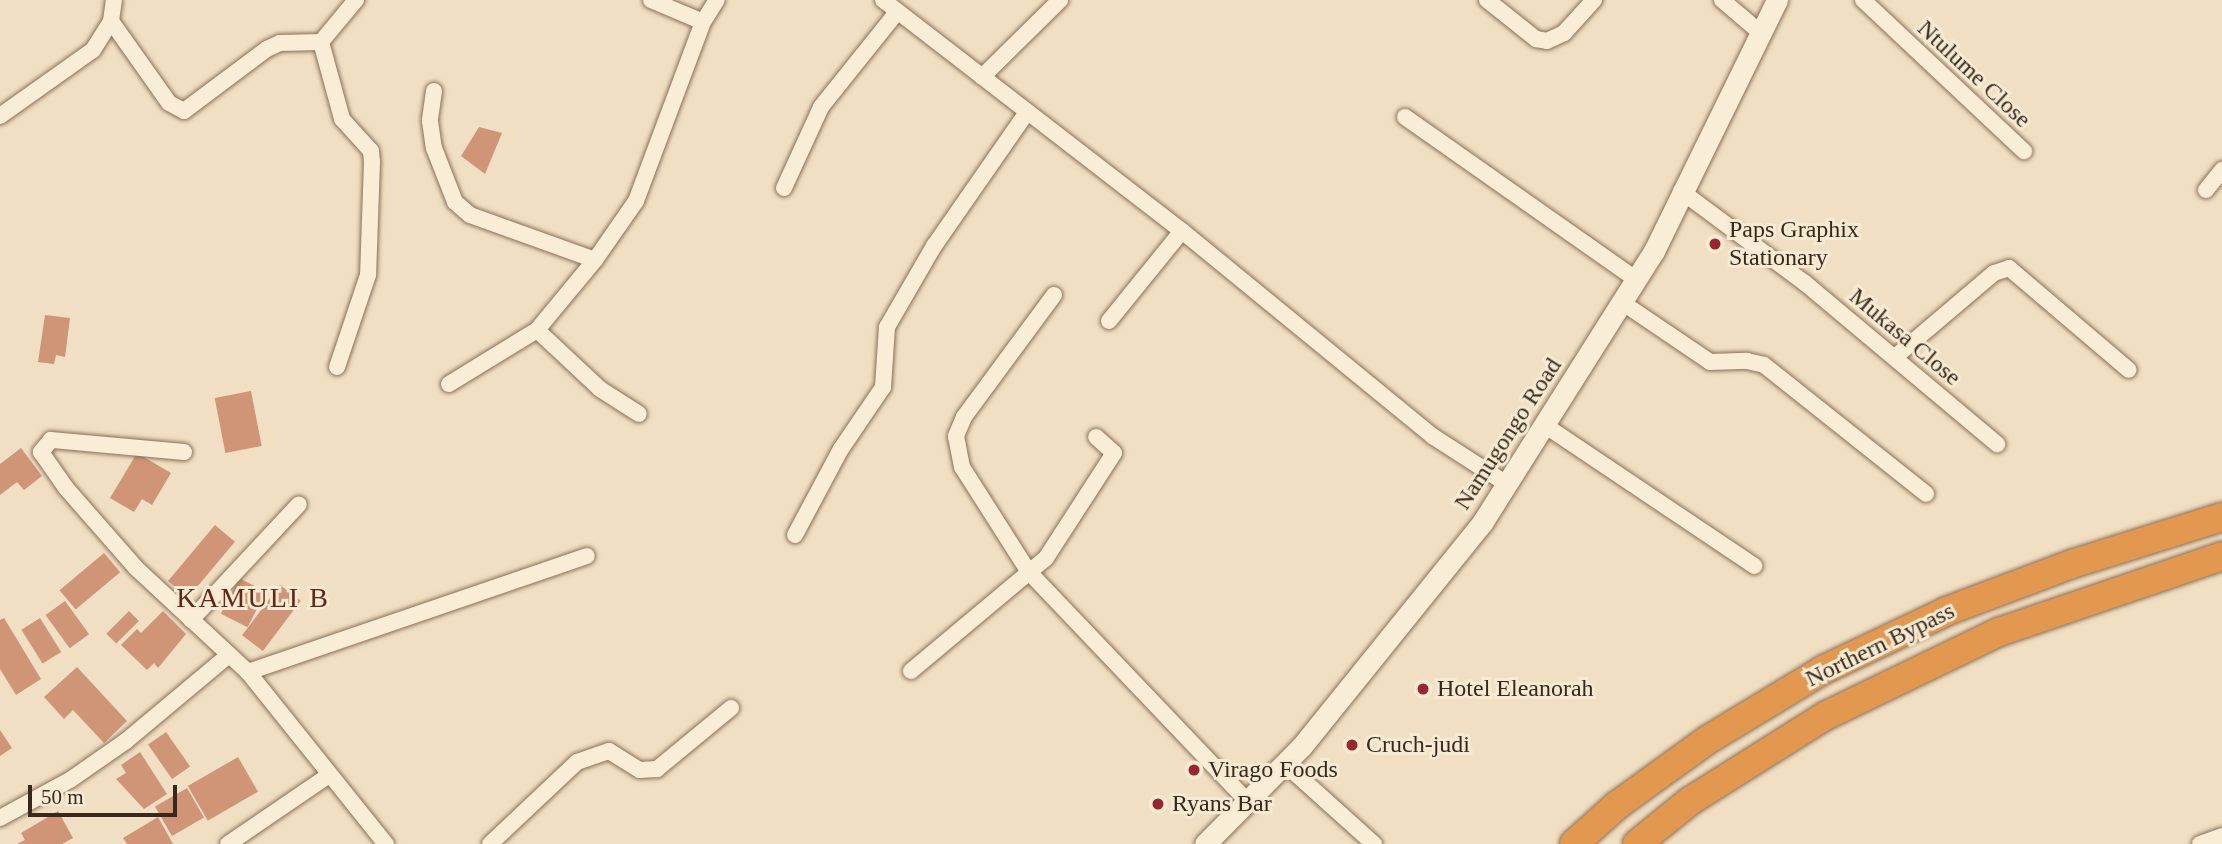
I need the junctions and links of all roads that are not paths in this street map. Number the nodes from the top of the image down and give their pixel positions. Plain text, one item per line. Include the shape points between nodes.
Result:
1 (114, 0) edge
2 (356, 0) edge
3 (651, 0) edge
4 (717, 0) edge
5 (883, 0) edge
6 (1060, 0) edge
7 (1487, 0) edge
8 (1594, 0) edge
9 (1722, 0) edge
10 (1777, 0) edge
11 (1863, 0) edge
12 (897, 12) junction
13 (111, 21) junction
14 (703, 22) junction
15 (1762, 34) junction
16 (321, 42) junction
17 (982, 77) junction
18 (434, 91) dead end
19 (1027, 112) junction
20 (0, 116) edge
21 (1405, 117) dead end
22 (2024, 151) dead end
23 (2222, 170) edge
24 (784, 188) dead end
25 (2206, 190) dead end
26 (1681, 191) junction
27 (1182, 231) junction
28 (595, 260) junction
29 (1637, 280) junction
30 (1054, 295) dead end
31 (1623, 303) junction
32 (1110, 321) dead end
33 (537, 330) junction
34 (1895, 357) junction
35 (337, 367) dead end
36 (2129, 370) dead end
37 (449, 384) dead end
38 (639, 414) dead end
39 (1546, 426) junction
40 (1096, 437) dead end
41 (1997, 444) dead end
42 (184, 452) dead end
43 (1507, 484) junction
44 (1926, 494) dead end
45 (299, 504) dead end
46 (2222, 517) edge
47 (796, 536) dead end
48 (587, 556) dead end
49 (2222, 556) edge
50 (1754, 566) dead end
51 (1029, 572) junction
52 (191, 620) junction
53 (229, 655) junction
54 (911, 671) dead end
55 (248, 672) junction
56 (731, 708) dead end
57 (1285, 764) junction
58 (329, 775) junction
59 (1249, 803) junction
60 (0, 818) edge
61 (2222, 836) edge
62 (228, 844) edge
63 (386, 844) edge
64 (490, 844) edge
65 (1205, 844) edge
66 (1374, 844) edge
67 (1574, 844) edge
68 (1637, 844) edge
69 (2200, 844) edge

1 - 13 street
2 - 16 street
3 - 14 street
4 - 14 street
5 - 12 street
6 - 17 street
7 - 8 street via 1536,39 1547,41 1563,33
9 - 15 street
10 - 15 main road, Namugongo Road
11 - 22 street, Ntulume Close
12 - 17 street
12 - 24 street via 821,107
13 - 16 street via 169,103 184,111 267,49 280,43
13 - 20 street via 93,50
14 - 28 street via 636,201
15 - 26 main road, Namugongo Road
16 - 35 street via 342,119 371,151 372,162 368,275
17 - 19 street
18 - 28 street via 430,121 435,148 455,202 470,215
19 - 27 street
19 - 47 street via 934,246 887,327 883,387 841,449
21 - 29 street
23 - 25 street
26 - 29 main road, Namugongo Road
26 - 34 street, Mukasa Close
27 - 32 street
27 - 43 street via 1434,437
28 - 33 street
29 - 31 main road, Namugongo Road
30 - 51 street via 964,417 956,436 962,467
31 - 39 main road, Namugongo Road
31 - 44 street via 1710,362 1764,365
33 - 37 street
33 - 38 street via 600,389
34 - 36 street via 1994,273 2009,268
34 - 41 street, Mukasa Close
39 - 43 main road, Namugongo Road
39 - 50 street
40 - 51 street via 1114,453 1060,541
42 - 52 street via 51,440 41,452 136,568
43 - 57 main road, Namugongo Road via 1377,658
45 - 52 street
46 - 67 highway, Northern Bypass via 2072,564 1947,611 1823,670 1709,739 1616,806
48 - 55 street
49 - 68 highway, Northern Bypass via 1999,632 1825,716 1690,801
51 - 54 street
51 - 59 street
52 - 53 street
53 - 55 street
53 - 60 street via 126,741 70,780
55 - 58 street
56 - 64 street via 657,769 640,770 609,751 595,752 578,762
57 - 59 main road, Namugongo Road
57 - 66 street
58 - 62 street
58 - 63 street
59 - 65 main road, Namugongo Road
61 - 69 street

